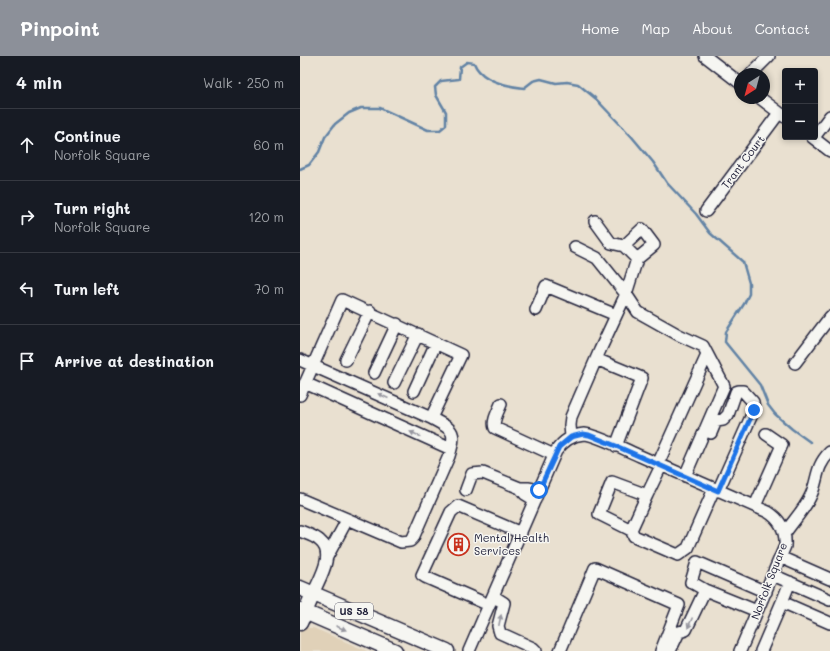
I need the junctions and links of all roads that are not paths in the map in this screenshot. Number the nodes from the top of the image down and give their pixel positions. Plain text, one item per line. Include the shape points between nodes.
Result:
1 (705, 56) edge
2 (769, 56) edge
3 (757, 68) edge
4 (734, 78) edge
5 (768, 104) edge
6 (782, 115) edge
7 (830, 116) edge
8 (818, 132) edge
9 (818, 140) edge
10 (830, 150) edge
11 (706, 211) dead end
12 (596, 221) dead end
13 (624, 246) junction
14 (576, 247) dead end
15 (637, 259) junction
16 (626, 294) junction
17 (536, 310) dead end
18 (370, 311) junction
19 (616, 315) junction
20 (830, 317) edge
21 (397, 324) junction
22 (418, 334) junction
23 (436, 343) junction
24 (707, 355) junction
25 (596, 359) junction
26 (300, 360) edge
27 (346, 360) dead end
28 (795, 363) dead end
29 (313, 365) junction
30 (374, 373) dead end
31 (305, 383) junction
32 (394, 383) dead end
33 (414, 391) dead end
34 (300, 395) edge
35 (501, 404) dead end
36 (431, 418) junction
37 (766, 434) dead end
38 (571, 437) junction
39 (616, 446) junction
40 (451, 450) junction
41 (830, 452) edge
42 (554, 456) junction
43 (659, 465) junction
44 (688, 477) junction
45 (466, 490) dead end
46 (716, 490) junction
47 (537, 495) junction
48 (647, 495) junction
49 (300, 499) edge
50 (755, 506) junction
51 (347, 520) junction
52 (631, 530) junction
53 (300, 531) edge
54 (521, 533) junction
55 (785, 533) junction
56 (780, 557) junction
57 (327, 558) junction
58 (773, 574) junction
59 (830, 579) edge
60 (790, 582) junction
61 (705, 590) junction
62 (306, 591) edge
63 (766, 592) junction
64 (830, 600) edge
65 (491, 601) junction
66 (782, 602) junction
67 (757, 611) junction
68 (302, 615) edge
69 (830, 623) edge
70 (395, 651) edge
71 (447, 651) edge
72 (469, 651) edge
73 (536, 651) edge
74 (560, 651) edge
75 (661, 651) edge
76 (670, 651) edge
77 (740, 651) edge
78 (760, 651) edge

1 - 4 street
2 - 3 street
5 - 6 street
6 - 11 street, Trant Court
7 - 8 street
9 - 10 street
12 - 13 street via 611,243
13 - 15 street
13 - 15 street via 642,230 654,245
14 - 16 street via 597,258
15 - 16 street
16 - 19 street
16 - 24 street via 638,312 702,346
17 - 19 street via 546,286
18 - 21 street
18 - 27 street
18 - 29 street via 342,300
19 - 25 street
20 - 28 street
21 - 22 street
21 - 30 street
22 - 23 street
22 - 32 street
23 - 33 street
23 - 36 street via 461,355
24 - 43 street
24 - 44 street via 724,386
25 - 38 street via 571,417
25 - 39 street via 642,378
26 - 29 street
29 - 31 street
36 -> 29 street
31 - 34 street
40 -> 31 street
35 - 42 street via 493,426 495,428
36 - 40 street via 449,427 453,443
37 - 50 street via 782,445
38 - 39 street, Norfolk Square via 589,435
38 - 42 street via 559,447
39 - 43 street, Norfolk Square
40 - 51 street via 410,542 401,542
41 - 55 street via 818,470 811,496
42 - 47 street
43 - 44 street, Norfolk Square
43 - 48 street
44 - 46 street, Norfolk Square
44 - 46 street via 716,421 723,420 728,415 736,392 743,391 753,402 754,410
45 - 47 street via 472,474 483,473 520,488 525,494
46 - 50 street, Norfolk Square
46 - 52 street via 688,548 678,555 634,536
47 - 54 street
48 - 52 street
48 - 52 street via 612,482 599,514
49 - 51 street
50 - 55 street, Norfolk Square via 775,516
51 - 57 street
53 - 57 street via 320,540 327,551
54 - 65 street
54 - 65 street via 458,506 451,512 422,575
55 - 56 street, Norfolk Square via 785,546
56 - 58 street, Norfolk Square
56 - 59 street
57 - 62 street
58 - 60 street
58 - 63 street, Norfolk Square
60 - 64 street
60 - 66 street
61 - 63 street via 691,582 697,562
61 - 67 street
61 -> 76 street via 686,630 679,632
62 - 68 main road
62 - 71 main road, US 58
63 - 67 street, Norfolk Square
65 - 72 street
73 -> 65 street via 500,633 498,626 504,603
66 - 69 street
66 - 78 street
67 - 77 street, Norfolk Square
68 -> 70 main road, US 58
74 - 75 street via 595,568 679,606

